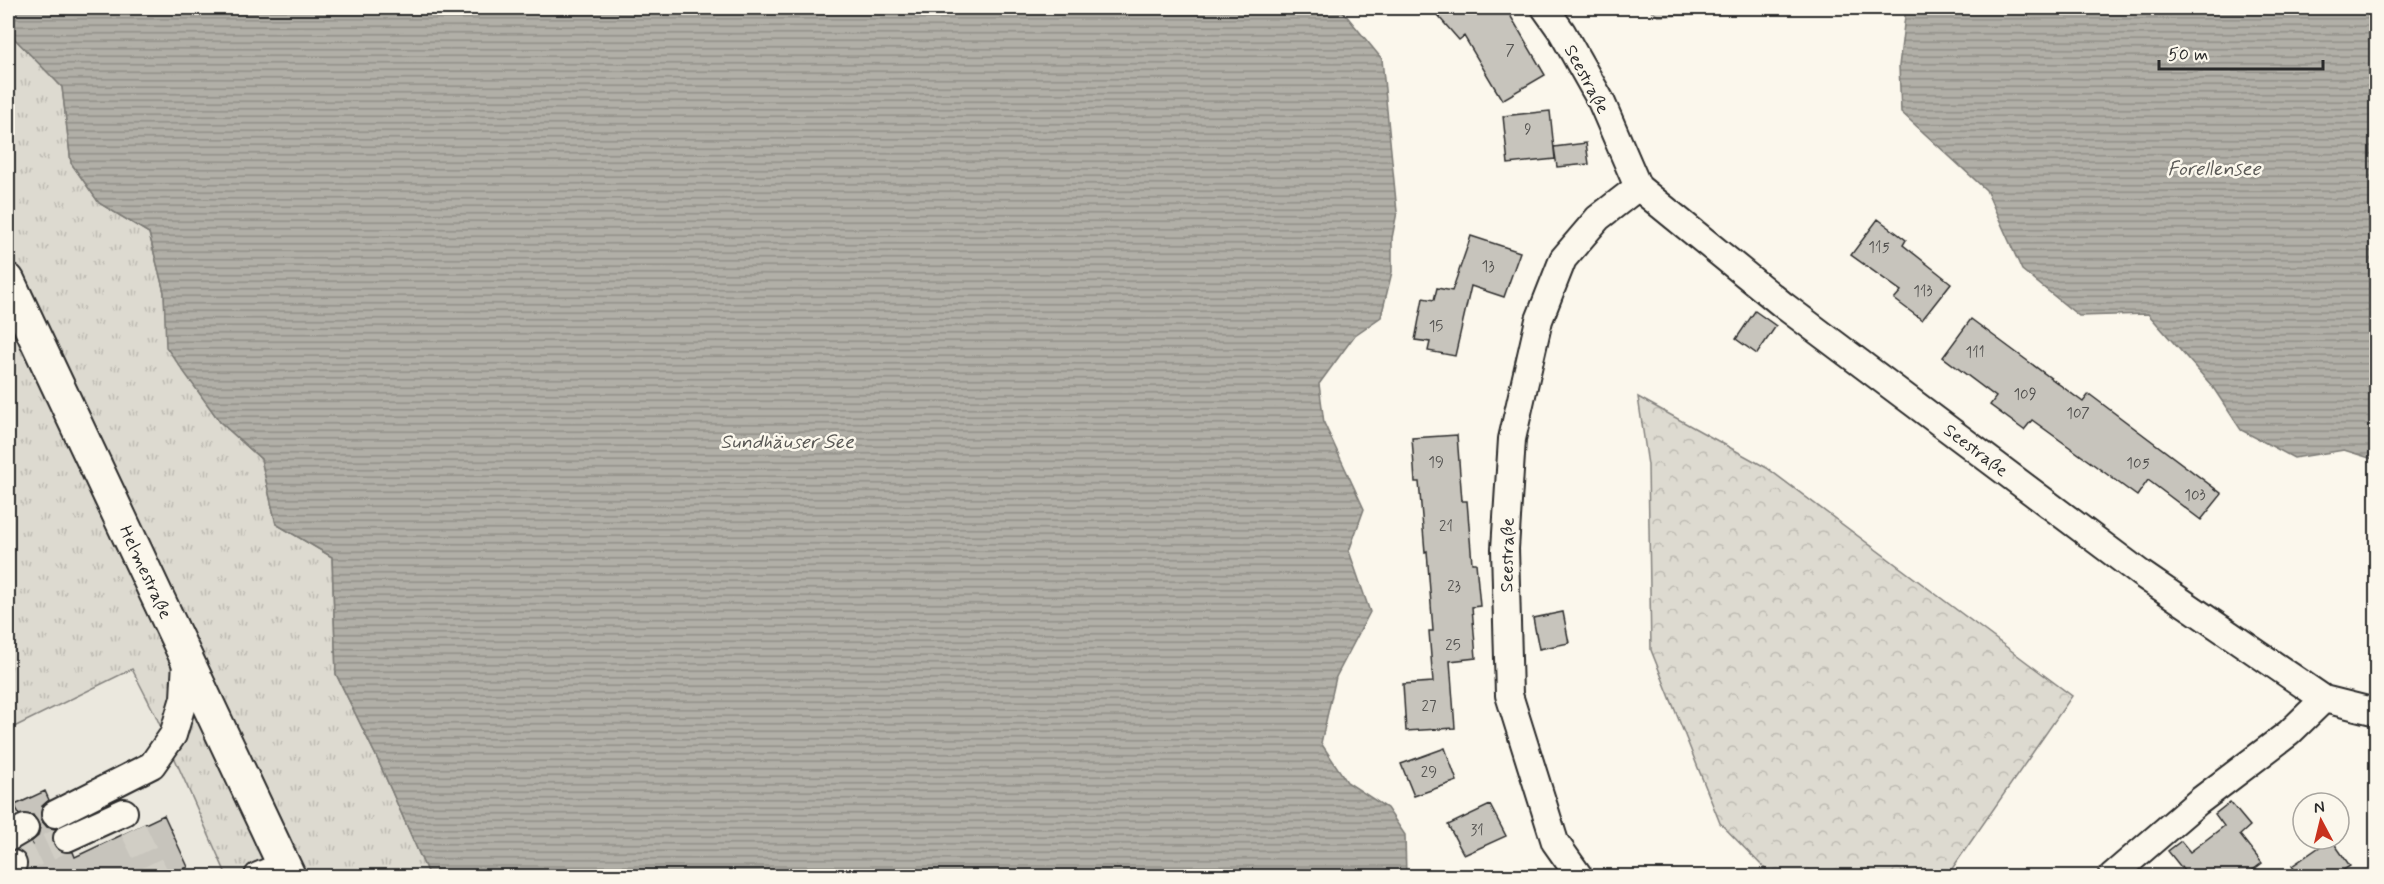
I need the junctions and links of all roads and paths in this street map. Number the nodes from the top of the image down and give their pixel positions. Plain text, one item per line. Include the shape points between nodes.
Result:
1 (1545, 8) edge
2 (1638, 187) junction
3 (8, 280) edge
4 (186, 661) junction
5 (2324, 699) junction
6 (2376, 712) edge
7 (112, 785) junction
8 (55, 814) tunnel mouth
9 (67, 838) tunnel mouth
10 (277, 872) edge
11 (1579, 876) edge
12 (2112, 876) edge

1 - 2 street, Seestraße via 1601,101
2 - 5 street, Seestraße via 1783,305 2140,573
2 - 11 street, Seestraße via 1598,218 1563,259 1539,320 1512,439 1505,549 1509,695 1555,842
3 - 4 main road, Helmestraße
4 - 7 street via 184,698 173,735 152,765
4 - 10 main road, Helmestraße
5 - 6 street, Seestraße
5 - 12 street via 2289,733 2198,802
7 - 8 street
7 - 9 street via 129,820

